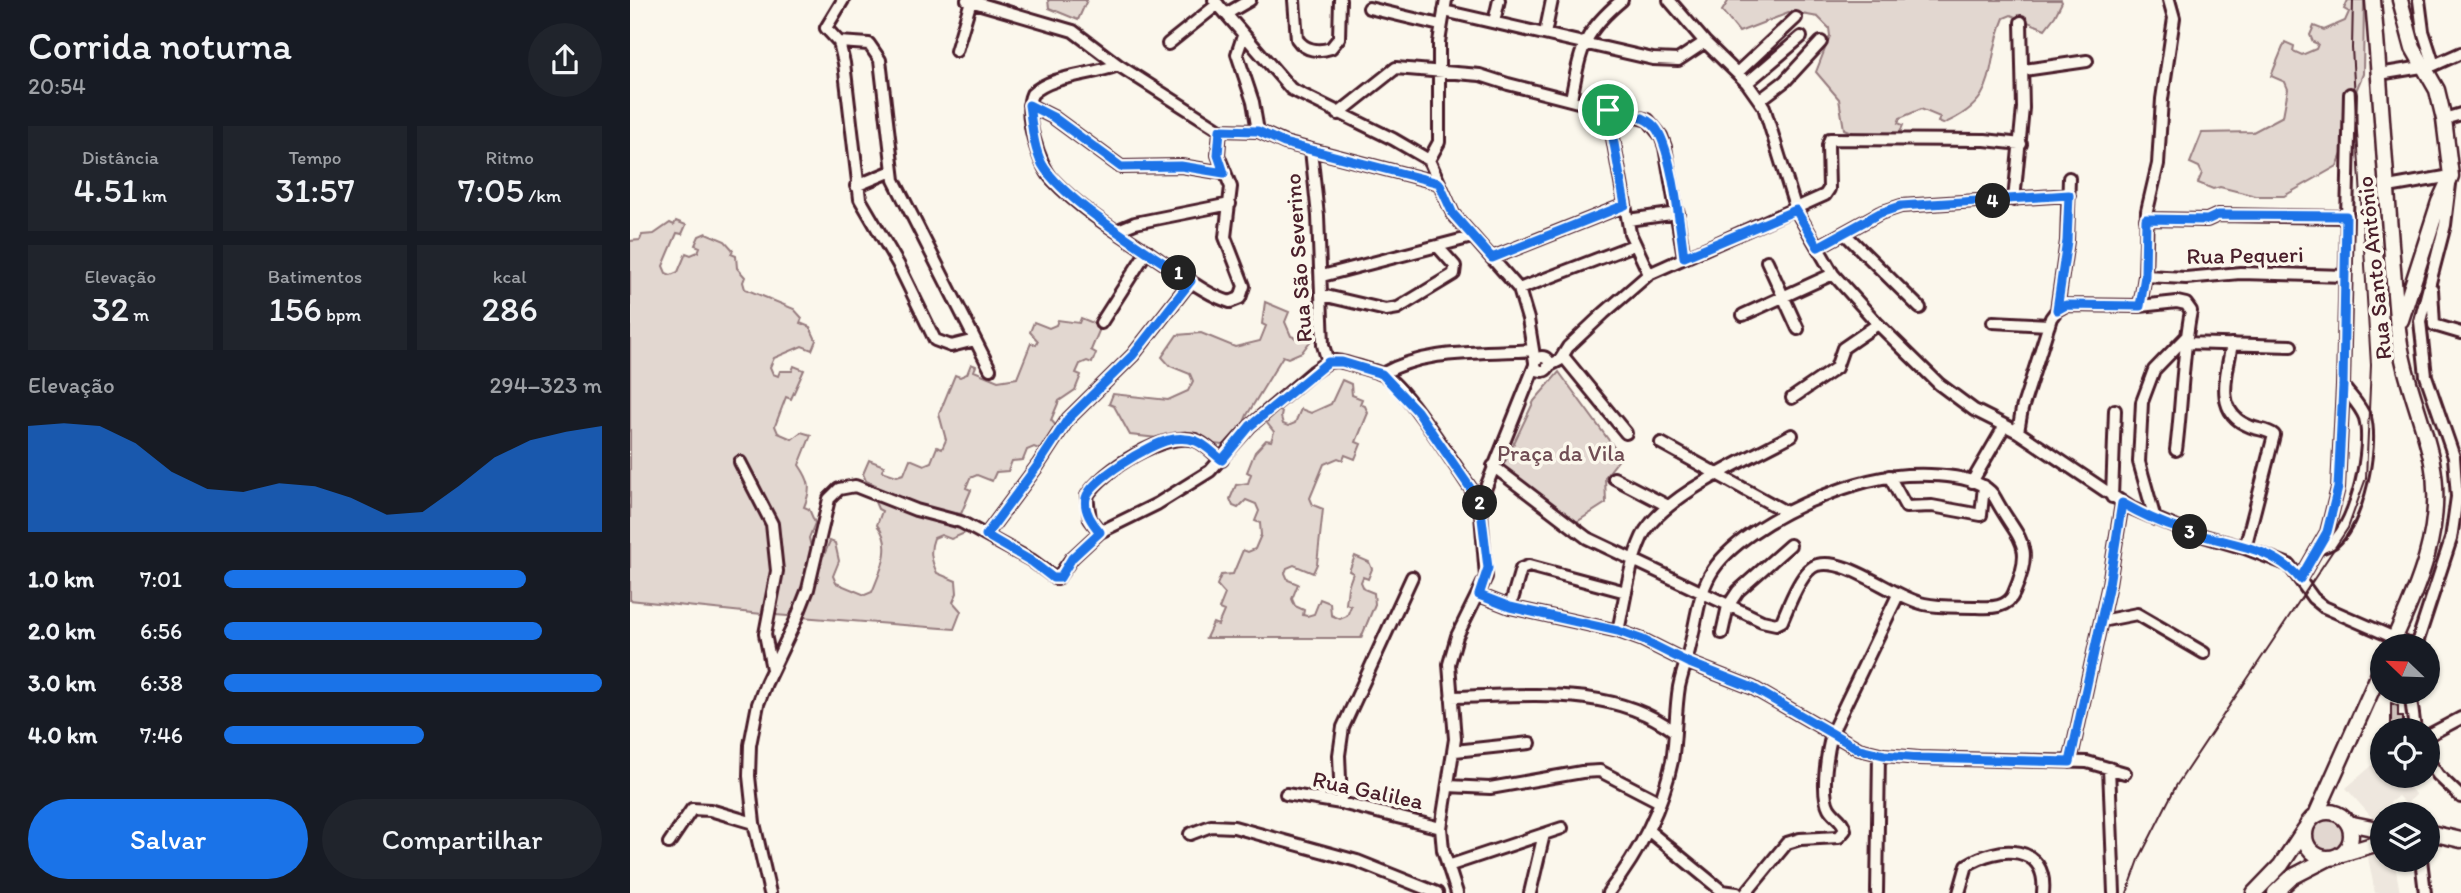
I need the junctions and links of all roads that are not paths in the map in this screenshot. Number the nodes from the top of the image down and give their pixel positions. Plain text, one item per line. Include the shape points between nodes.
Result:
1 (843, 0) edge
2 (1250, 0) edge
3 (1294, 0) edge
4 (1340, 0) edge
5 (1499, 0) edge
6 (1552, 0) edge
7 (1622, 0) edge
8 (1669, 0) edge
9 (2169, 0) edge
10 (2373, 0) edge
11 (2400, 0) edge
12 (2419, 0) edge
13 (969, 1) edge
14 (1216, 2) edge
15 (1445, 5) edge
16 (1369, 8) dead end
17 (1226, 14) junction
18 (1796, 18) dead end
19 (1494, 22) junction
20 (2021, 22) dead end
21 (1440, 25) junction
22 (1545, 34) junction
23 (1242, 36) junction
24 (1801, 37) dead end
25 (839, 42) junction
26 (1705, 42) junction
27 (1821, 42) dead end
28 (1583, 43) junction
29 (1168, 44) dead end
30 (956, 51) dead end
31 (2461, 53) edge
32 (2087, 61) dead end
33 (1118, 65) junction
34 (2428, 66) junction
35 (1440, 70) junction
36 (2024, 70) junction
37 (1737, 73) junction
38 (2379, 74) junction
39 (1747, 83) junction
40 (2350, 94) dead end
41 (1571, 100) junction
42 (1760, 100) junction
43 (1030, 102) junction
44 (1608, 110) junction
45 (1338, 114) junction
46 (2461, 114) edge
47 (2444, 119) junction
48 (1220, 130) junction
49 (1258, 131) junction
50 (2021, 144) junction
51 (1311, 150) junction
52 (1429, 160) junction
53 (892, 171) junction
54 (1224, 173) junction
55 (2451, 176) junction
56 (2069, 178) dead end
57 (1439, 183) junction
58 (856, 186) junction
59 (2388, 187) junction
60 (2069, 195) junction
61 (2014, 200) junction
62 (1230, 204) junction
63 (1625, 205) junction
64 (1796, 210) junction
65 (1678, 213) junction
66 (2346, 216) junction
67 (2146, 219) junction
68 (1628, 220) junction
69 (1118, 230) junction
70 (1844, 233) junction
71 (1472, 237) junction
72 (1634, 245) junction
73 (1818, 247) junction
74 (1439, 248) junction
75 (1147, 251) junction
76 (1684, 257) junction
77 (1492, 258) junction
78 (1767, 261) dead end
79 (1649, 274) junction
80 (1833, 274) junction
81 (1321, 276) junction
82 (2145, 276) junction
83 (2345, 276) junction
84 (2432, 276) junction
85 (1191, 281) junction
86 (1519, 289) junction
87 (1322, 295) junction
88 (1784, 296) junction
89 (2140, 306) junction
90 (1920, 308) dead end
91 (2057, 310) junction
92 (1743, 315) dead end
93 (1993, 322) dead end
94 (1101, 323) dead end
95 (1878, 324) junction
96 (2049, 325) junction
97 (1798, 329) dead end
98 (2398, 332) junction
99 (2461, 333) edge
100 (975, 340) junction
101 (2186, 340) junction
102 (2232, 344) junction
103 (2291, 346) dead end
104 (1566, 352) junction
105 (1540, 359) junction
106 (1328, 362) junction
107 (990, 369) dead end
108 (1382, 374) junction
109 (2343, 386) junction
110 (1792, 397) dead end
111 (2115, 410) dead end
112 (2004, 427) junction
113 (2018, 432) junction
114 (1626, 433) dead end
115 (1792, 435) dead end
116 (1661, 443) dead end
117 (2176, 450) dead end
118 (1222, 460) junction
119 (740, 462) dead end
120 (1493, 466) junction
121 (1721, 474) junction
122 (1889, 476) junction
123 (1614, 478) dead end
124 (1972, 482) junction
125 (1984, 486) junction
126 (2459, 498) edge
127 (2117, 500) junction
128 (1480, 502) junction
129 (1668, 506) junction
130 (1786, 512) junction
131 (2155, 520) junction
132 (1100, 532) junction
133 (986, 535) junction
134 (1790, 545) dead end
135 (2245, 548) junction
136 (2318, 549) junction
137 (1634, 562) junction
138 (1412, 577) dead end
139 (2300, 579) junction
140 (1626, 592) junction
141 (1703, 592) junction
142 (1479, 595) junction
143 (1898, 595) junction
144 (1728, 606) junction
145 (1510, 607) junction
146 (2101, 621) junction
147 (1618, 631) junction
148 (1722, 633) dead end
149 (2377, 634) edge
150 (2397, 634) edge
151 (2419, 634) edge
152 (2204, 653) dead end
153 (1687, 662) junction
154 (772, 669) junction
155 (2370, 693) edge
156 (1451, 697) junction
157 (2461, 718) edge
158 (2440, 730) edge
159 (1674, 731) junction
160 (1832, 735) junction
161 (1530, 743) dead end
162 (1454, 751) junction
163 (1879, 754) junction
164 (2070, 762) junction
165 (2109, 768) junction
166 (2125, 772) dead end
167 (2333, 773) junction
168 (2440, 777) edge
169 (1448, 786) junction
170 (1286, 794) dead end
171 (2461, 797) edge
172 (1660, 802) junction
173 (1341, 803) junction
174 (2316, 815) junction
175 (2343, 818) junction
176 (754, 823) junction
177 (2370, 826) edge
178 (1441, 828) junction
179 (1562, 828) dead end
180 (2305, 829) junction
181 (1648, 831) junction
182 (1190, 834) dead end
183 (1544, 834) junction
184 (2440, 835) edge
185 (2461, 840) edge
186 (669, 843) dead end
187 (2370, 846) edge
188 (2336, 856) junction
189 (1448, 866) junction
190 (2423, 872) edge
191 (1713, 889) edge
192 (770, 893) edge
193 (1437, 893) edge
194 (1457, 893) edge
195 (1530, 893) edge
196 (1608, 893) edge
197 (1737, 893) edge
198 (1746, 893) edge
199 (1877, 893) edge
200 (1959, 893) edge
201 (2043, 893) edge
202 (2114, 893) edge
203 (2254, 893) edge
204 (2274, 893) edge
205 (2425, 893) edge

1 - 25 street via 826,27
2 - 17 street
3 - 4 street via 1297,39 1317,50 1331,48 1339,38
5 - 19 street
6 - 22 street
7 - 28 street
8 - 26 street
9 - 67 street via 2173,30 2158,164
10 - 38 main road, Rua Santo Antônio
11 - 34 main road via 2413,48
12 - 34 street
13 - 30 street
13 - 33 street via 1073,31
14 - 17 street
14 - 29 street
15 - 19 street
15 - 21 street
16 - 21 street
17 - 23 street
18 - 37 street
19 - 22 street
20 - 36 street
21 - 35 street
22 - 28 street
23 - 45 street via 1291,89
23 - 49 street via 1237,54
24 - 39 street
25 - 53 street via 869,44 880,60
25 - 58 street
26 - 28 street via 1685,57 1667,61
26 - 37 street
27 - 42 street
28 - 41 street
31 - 34 street
32 - 36 street
33 - 43 street via 1056,80 1037,89
33 - 48 street
34 - 38 street
34 - 47 main road
35 - 41 street via 1480,75
35 - 45 street via 1392,69
35 - 52 street via 1439,142
36 - 50 street
37 - 39 street
38 - 59 main road, Rua Santo Antônio
39 - 42 street
40 - 66 street
41 - 44 street
42 - 64 street
43 - 54 street via 1121,167 1181,166
43 - 69 street via 1039,157 1053,180
44 - 63 street
44 - 65 street via 1636,116 1655,127 1665,147
45 - 52 street
46 - 47 street
47 - 55 main road
48 - 49 street
48 - 54 street via 1218,155
49 - 51 street
50 - 61 street
50 - 64 street via 1830,139 1827,192
51 - 57 street
51 - 81 street, Rua São Severino
52 - 57 street
53 - 58 street
53 - 100 street
54 - 62 street via 1231,187
55 - 59 street
55 - 84 street
55 - 98 main road
56 - 60 street
57 - 71 street via 1453,214
58 - 100 street via 935,340 951,346
59 - 98 main road, Rua Santo Antônio
60 - 61 street
60 - 91 street
61 - 70 street via 1901,206
62 - 69 street
62 - 85 street via 1225,237 1244,292 1230,302
63 - 68 street
63 - 77 street
64 - 73 street
64 - 76 street
65 - 68 street
65 - 76 street
66 - 67 street
66 - 83 street
67 - 82 street
68 - 72 street
69 - 75 street
70 - 73 street
70 - 90 street
71 - 74 street
71 - 77 street
72 - 79 street
72 - 86 street
73 - 80 street
74 - 81 street
74 - 87 street via 1455,266 1454,274 1398,308 1376,309
75 - 85 street
75 - 94 street
76 - 79 street
77 - 86 street
78 - 88 street
79 - 104 street
80 - 88 street
80 - 95 street
81 - 87 street, Rua São Severino
82 - 83 street, Rua Pequeri via 2186,278 2240,272
82 - 89 street
83 - 109 street
84 - 99 street via 2434,325
84 - 126 street via 2420,321 2426,376 2454,457
85 - 133 street via 1133,355 1068,419
86 - 105 street
87 - 106 street, Rua São Severino
88 - 92 street
88 - 97 street
89 - 91 street via 2066,305
89 - 101 street via 2186,304 2191,311
91 - 96 street
93 - 96 street
95 - 110 street via 1843,348 1836,368
95 - 112 street via 1955,398
96 - 113 street
98 - 150 main road, Rua Santo Antônio via 2432,463 2435,512 2424,572
100 - 107 street
101 - 102 street
101 - 117 street
101 - 131 street via 2154,370 2142,402 2139,462
102 - 103 street
102 - 135 street via 2224,398 2230,414 2274,435
104 - 105 street
104 - 114 street
105 - 108 street via 1516,351 1434,355
105 - 120 street
106 - 108 street
106 - 118 street via 1250,426
108 - 128 street via 1417,411
109 - 136 street via 2338,488 2334,512
109 - 136 street via 2364,415 2365,464 2344,527 2333,542
111 - 127 street
112 - 113 street
112 - 124 street
113 - 127 street
115 - 121 street
116 - 121 street
118 - 132 street via 1185,488
118 - 132 street via 1198,441 1182,439 1159,443 1132,458 1097,482 1087,496 1090,519
119 - 154 street via 772,524 777,571 765,634
120 - 128 street
120 - 137 street via 1587,538
121 - 129 street
121 - 130 street
122 - 124 street via 1934,474
122 - 125 street via 1906,507 1981,514
122 - 130 street via 1839,489
123 - 129 street
124 - 125 street
125 - 143 street via 2020,536 2024,551 2025,564 2012,598 1992,608 1925,605
126 - 151 street via 2451,539
127 - 131 street
127 - 146 street
128 - 142 street via 1488,568
129 - 137 street via 1642,537
130 - 141 street via 1723,559
131 - 135 street
132 - 133 street via 1057,579
133 - 154 street via 862,488 839,489 827,505 796,622
134 - 144 street via 1738,591
135 - 139 street via 2289,565
136 - 139 street
137 - 140 street
137 - 141 street
138 - 173 street via 1343,727
139 - 149 street via 2324,607
140 - 145 street via 1529,566 1518,574
140 - 147 street
141 - 144 street
141 - 153 street
142 - 145 street
142 - 156 street via 1451,654
143 - 144 street via 1837,564 1818,564 1807,570 1780,623 1762,621
143 - 160 street
144 - 148 street
145 - 147 street
146 - 152 street via 2137,614
146 - 164 street
147 - 153 street
153 - 159 street
153 - 160 street via 1753,688
154 - 176 street via 758,704 750,745
155 - 167 main road
156 - 159 street via 1572,696 1634,709
156 - 162 street
157 - 158 street
159 - 172 street
160 - 163 street
160 - 198 street via 1826,798 1845,830 1839,837 1787,843
161 - 162 street
162 - 169 street
163 - 164 street
163 - 199 street
164 - 165 street
165 - 166 street
165 - 202 street
167 - 174 main road
167 - 175 main road via 2335,807
168 - 171 street
169 - 172 street via 1490,788 1600,771
169 - 178 street
170 - 173 street, Rua Galilea
172 - 181 street
173 - 178 street, Rua Galilea
174 - 175 main road via 2323,812
174 - 180 main road
175 - 177 main road
175 - 188 main road via 2351,836
176 - 186 street via 692,809
176 - 192 street
178 - 189 street
179 - 183 street
180 - 188 main road via 2309,849
180 - 203 main road via 2281,865
181 - 191 street
181 - 196 street
182 - 193 street via 1211,826 1234,827 1357,861
183 - 189 street
183 - 195 street
184 - 185 main road
187 - 188 main road
188 - 204 main road via 2292,877
189 - 194 street
190 - 205 street
191 - 197 street
200 - 201 street via 1968,865 2001,851 2016,851 2039,866

